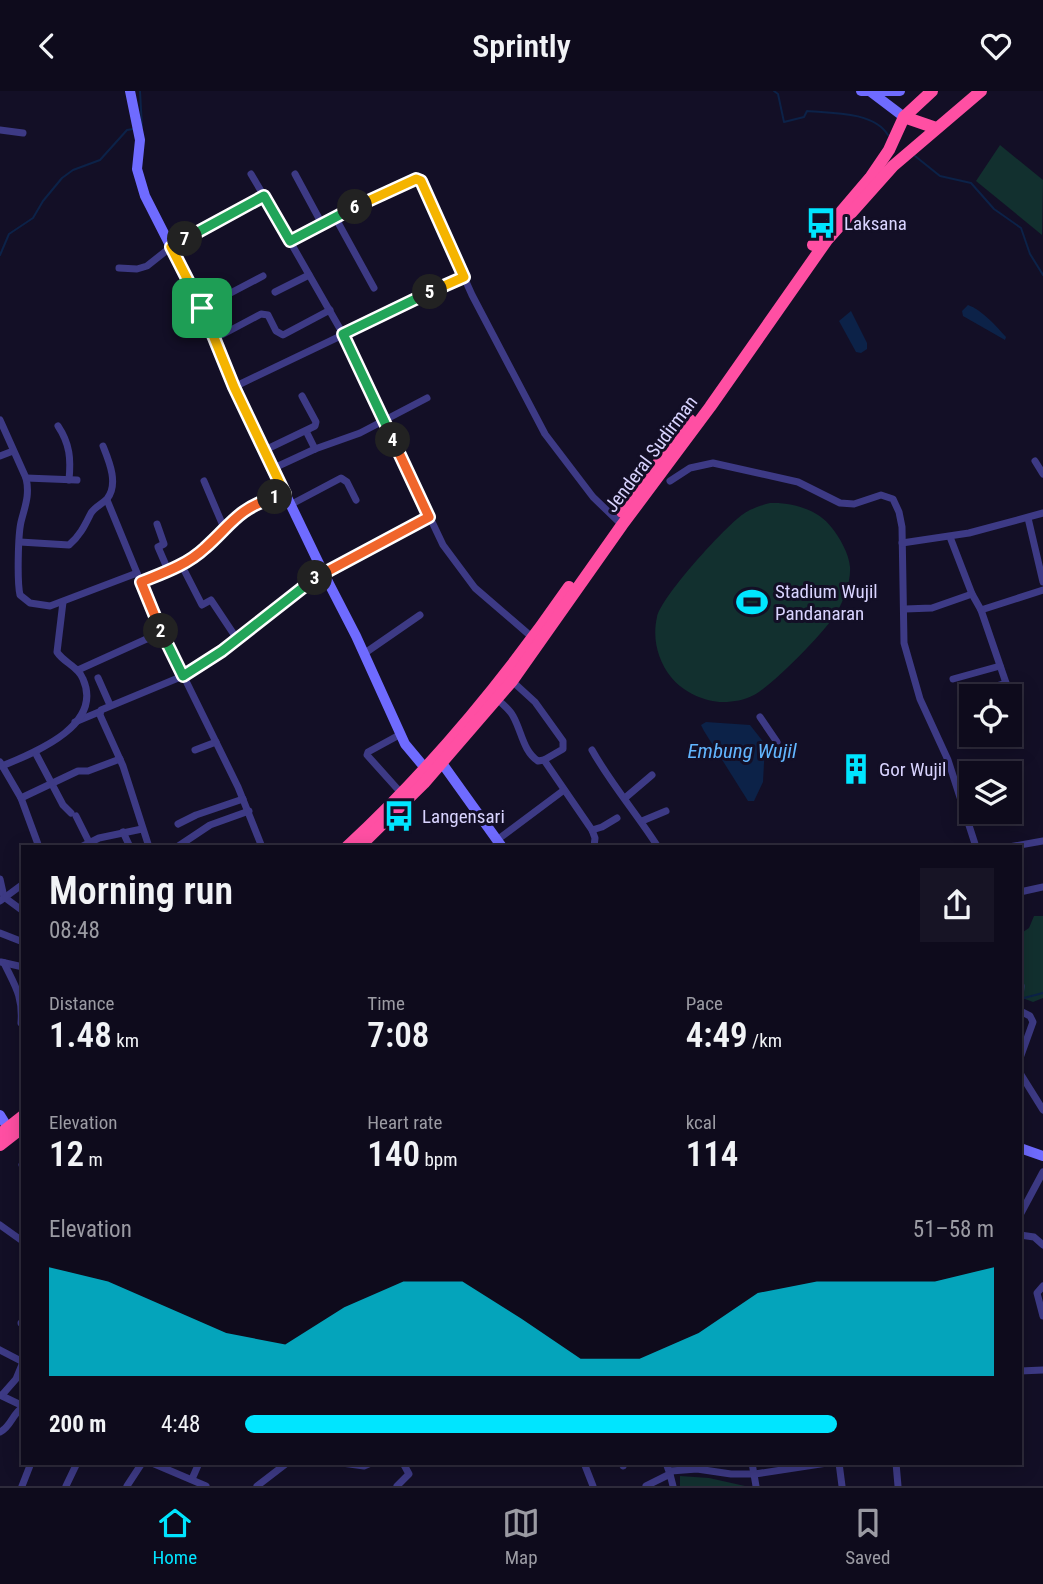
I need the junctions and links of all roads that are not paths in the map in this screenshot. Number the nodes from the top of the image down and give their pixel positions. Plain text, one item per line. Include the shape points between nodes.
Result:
1 (131, 91) edge
2 (900, 91) edge
3 (932, 91) edge
4 (981, 91) edge
5 (866, 92) edge
6 (904, 117) junction
7 (936, 128) junction
8 (0, 130) edge
9 (23, 133) dead end
10 (251, 174) dead end
11 (295, 174) dead end
12 (264, 196) junction
13 (335, 216) junction
14 (322, 225) junction
15 (290, 241) junction
16 (171, 247) junction
17 (119, 268) dead end
18 (309, 275) junction
19 (263, 276) dead end
20 (464, 277) junction
21 (374, 288) dead end
22 (275, 292) dead end
23 (202, 308) junction
24 (330, 310) junction
25 (343, 334) junction
26 (214, 339) junction
27 (234, 387) junction
28 (302, 396) dead end
29 (427, 398) dead end
30 (0, 420) edge
31 (385, 421) junction
32 (58, 426) dead end
33 (306, 431) junction
34 (103, 446) dead end
35 (315, 449) junction
36 (265, 450) junction
37 (13, 451) junction
38 (0, 456) edge
39 (1035, 461) dead end
40 (274, 468) junction
41 (1043, 474) edge
42 (26, 478) junction
43 (204, 481) dead end
44 (670, 481) dead end
45 (285, 494) junction
46 (107, 500) junction
47 (356, 500) dead end
48 (290, 505) junction
49 (1043, 513) edge
50 (429, 517) junction
51 (1028, 518) junction
52 (619, 523) junction
53 (157, 524) dead end
54 (224, 528) junction
55 (950, 537) junction
56 (20, 542) junction
57 (902, 543) junction
58 (181, 564) junction
59 (168, 570) junction
60 (323, 572) junction
61 (137, 573) junction
62 (141, 582) junction
63 (1043, 582) edge
64 (1043, 590) edge
65 (972, 594) junction
66 (63, 602) junction
67 (905, 610) junction
68 (981, 610) junction
69 (419, 615) dead end
70 (162, 632) junction
71 (533, 638) junction
72 (237, 639) junction
73 (365, 653) junction
74 (1000, 666) junction
75 (78, 670) junction
76 (183, 676) junction
77 (98, 678) dead end
78 (953, 679) dead end
79 (512, 681) junction
80 (1006, 683) joint
81 (1003, 684) edge
82 (498, 700) junction
83 (110, 705) junction
84 (99, 712) junction
85 (760, 717) dead end
86 (75, 722) junction
87 (401, 734) junction
88 (216, 742) junction
89 (777, 742) dead end
90 (195, 750) dead end
91 (592, 750) dead end
92 (35, 752) junction
93 (120, 759) junction
94 (439, 759) junction
95 (544, 760) junction
96 (1, 764) edge
97 (425, 768) junction
98 (652, 775) dead end
99 (52, 783) junction
100 (564, 790) junction
101 (402, 794) junction
102 (21, 798) junction
103 (625, 798) junction
104 (243, 799) junction
105 (249, 811) junction
106 (666, 811) dead end
107 (617, 818) dead end
108 (642, 821) junction
109 (178, 824) dead end
110 (142, 828) junction
111 (592, 829) junction
112 (123, 832) junction
113 (108, 836) junction
114 (1043, 841) edge
115 (89, 842) junction
116 (500, 844) edge
117 (37, 845) edge
118 (84, 845) edge
119 (111, 845) edge
120 (129, 845) edge
121 (148, 845) edge
122 (180, 845) edge
123 (261, 845) edge
124 (348, 845) edge
125 (361, 845) edge
126 (594, 845) edge
127 (657, 845) edge
128 (975, 845) edge
129 (1020, 845) edge
130 (0, 879) edge
131 (21, 885) edge
132 (1043, 887) edge
133 (1022, 892) edge
134 (2, 899) edge
135 (21, 910) edge
136 (0, 933) edge
137 (21, 941) edge
138 (2, 962) edge
139 (21, 967) edge
140 (21, 1002) edge
141 (1022, 1012) edge
142 (1022, 1052) edge
143 (1022, 1076) edge
144 (1043, 1110) edge
145 (21, 1117) edge
146 (2, 1124) edge
147 (21, 1129) edge
148 (0, 1145) edge
149 (1022, 1149) edge
150 (1043, 1156) edge
151 (1043, 1172) edge
152 (1022, 1211) edge
153 (0, 1225) edge
154 (1022, 1235) edge
155 (21, 1239) edge
156 (1043, 1245) edge
157 (1043, 1286) edge
158 (1043, 1317) edge
159 (1, 1352) edge
160 (21, 1361) edge
161 (21, 1367) edge
162 (1043, 1370) edge
163 (1022, 1371) edge
164 (1, 1395) edge
165 (21, 1405) edge
166 (21, 1408) edge
167 (0, 1432) edge
168 (30, 1465) edge
169 (76, 1465) edge
170 (141, 1465) edge
171 (157, 1465) edge
172 (198, 1465) edge
173 (284, 1465) edge
174 (404, 1465) edge
175 (585, 1465) edge
176 (667, 1465) edge
177 (753, 1465) edge
178 (814, 1465) edge
179 (839, 1465) edge
180 (896, 1465) edge
181 (670, 1474) junction
182 (755, 1474) junction
183 (192, 1479) junction
184 (22, 1486) edge
185 (66, 1486) edge
186 (127, 1486) edge
187 (206, 1486) edge
188 (257, 1486) edge
189 (397, 1486) edge
190 (593, 1486) edge
191 (646, 1486) edge
192 (673, 1486) edge
193 (756, 1486) edge
194 (842, 1486) edge
195 (898, 1486) edge

1 - 16 street via 140,133 138,178
2 - 5 street
3 - 6 highway, Jenderal Sudirman
4 - 7 highway, Jenderal Sudirman
5 - 6 street
6 - 7 highway
6 - 52 highway, Jenderal Sudirman via 870,178 817,240
7 - 52 highway, Jenderal Sudirman via 870,191 821,248 710,407
8 - 9 street
10 - 12 street
11 - 14 street
12 - 15 street
12 - 16 street
13 - 14 street
13 - 20 street via 419,180
13 - 21 street
14 - 15 street
15 - 18 street
16 - 17 street via 142,268
16 - 23 street
18 - 22 street
18 - 24 street
19 - 23 street
20 - 25 street
20 - 52 street via 545,434
23 - 26 street
24 - 25 street
24 - 26 street via 284,335 276,331 268,315 261,314
25 - 27 street
25 - 31 street
26 - 27 street
27 - 36 street
28 - 33 street via 316,422
29 - 31 street
30 - 37 street
31 - 35 street
31 - 50 street
32 - 42 street via 68,443 73,480
33 - 35 street
33 - 36 street
34 - 46 street via 113,480
35 - 40 street
36 - 40 street
37 - 38 street
37 - 42 street
39 - 41 street
40 - 45 street
42 - 56 street via 29,494
43 - 54 street
44 - 57 street via 690,468 713,463 798,482 840,503 888,496 900,512
45 - 48 street
45 - 54 street via 242,511
46 - 56 street via 95,508 69,545
46 - 61 street
47 - 48 street via 341,478
48 - 60 street
49 - 51 street
50 - 60 street
50 - 71 street via 464,575
51 - 55 street
51 - 63 street
52 - 71 highway, Jenderal Sudirman
52 - 79 highway, Jenderal Sudirman
53 - 59 street via 164,544 158,547
54 - 58 street
55 - 57 street
55 - 65 street
56 - 66 street via 20,595 45,607
57 - 67 street
58 - 59 street
58 - 72 street via 202,605 211,600
59 - 62 street
60 - 72 street
60 - 73 street
61 - 62 street
61 - 66 street
62 - 70 street
64 - 68 street
65 - 67 street via 932,608
65 - 68 street
66 - 75 street via 57,652
67 - 128 street via 904,643 916,685 948,760
68 - 74 street
69 - 73 street
70 - 75 street
70 - 76 street
71 - 94 highway, Jenderal Sudirman
72 - 76 street
73 - 87 street
74 - 78 street
74 - 80 street
75 - 86 street via 87,694
76 - 83 street
76 - 88 street
77 - 83 street
79 - 82 highway, Jenderal Sudirman
79 - 95 street via 535,702 564,741 563,749
80 - 81 street
82 - 94 highway, Jenderal Sudirman
82 - 95 street via 512,714 532,757
83 - 84 street
84 - 86 street
84 - 93 street
85 - 89 street
86 - 92 street via 62,737
87 - 97 street
87 - 101 street via 367,755
88 - 90 street
88 - 104 street
91 - 103 street
92 - 96 street
92 - 99 street
93 - 99 street
93 - 110 street
94 - 97 highway, Jenderal Sudirman
94 - 116 street
94 - 125 highway, Jenderal Sudirman
95 - 100 street
96 - 102 street
97 - 101 highway, Jenderal Sudirman
98 - 103 street
99 - 102 street
99 - 115 street
100 - 111 street
100 - 116 street
101 - 124 highway, Jenderal Sudirman
102 - 117 street
103 - 108 street
104 - 105 street
104 - 109 street
105 - 122 street via 211,825
105 - 123 street
106 - 108 street
107 - 111 street
108 - 127 street
110 - 112 street
110 - 121 street
111 - 126 street
112 - 113 street
112 - 120 street
113 - 115 street
113 - 119 street
114 - 129 street
115 - 118 street
130 - 134 street
131 - 134 street
132 - 133 street
134 - 135 street
136 - 137 street
138 - 139 street
138 - 140 street
141 - 142 street via 1033,1022
143 - 144 street
145 - 146 highway
147 - 148 highway
149 - 150 street
151 - 152 street
153 - 155 street
154 - 156 street
157 - 158 street via 1037,1293
159 - 160 street
161 - 164 street
162 - 163 street
164 - 165 street
166 - 167 street
168 - 184 street
169 - 185 street
170 - 186 street
171 - 183 street
172 - 183 street
173 - 188 street
174 - 189 street via 409,1474
175 - 190 street
176 - 181 street
177 - 182 street
178 - 182 street
179 - 194 street
180 - 195 street
181 - 182 street via 683,1469
181 - 191 street
181 - 192 street
182 - 193 street
183 - 187 street

